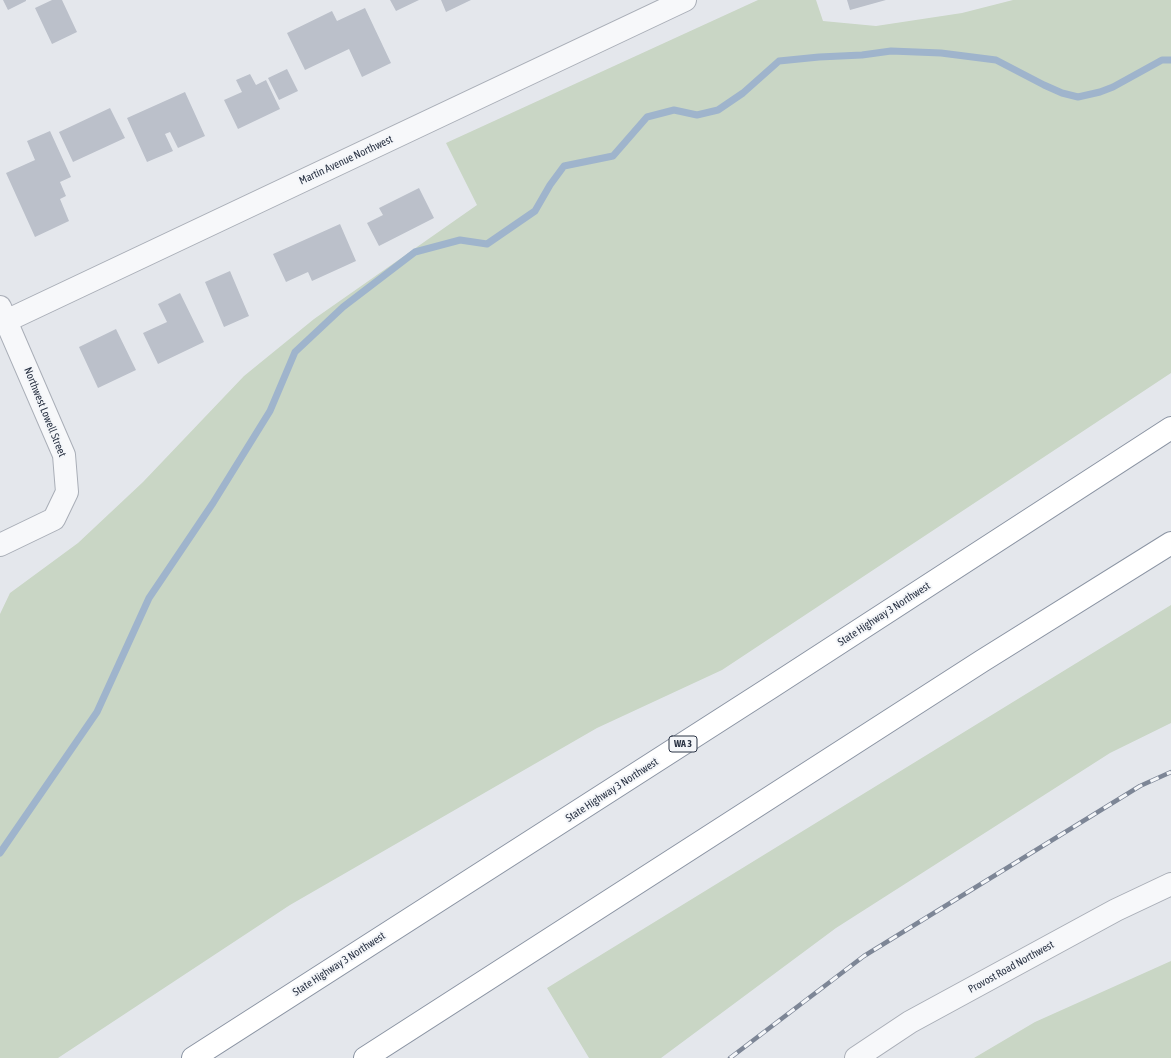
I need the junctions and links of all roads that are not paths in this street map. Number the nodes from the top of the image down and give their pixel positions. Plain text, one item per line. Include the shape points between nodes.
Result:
1 (685, 0) edge
2 (3, 314) edge
3 (1171, 428) edge
4 (1171, 543) edge
5 (0, 545) edge
6 (1171, 884) edge
7 (193, 1058) edge
8 (365, 1058) edge
9 (856, 1058) edge

1 - 2 street, Martin Avenue Northwest
2 - 5 street, Northwest Lowell Street via 64,455 67,492 54,519
3 - 7 highway, State Highway 3 Northwest / WA 3
4 - 8 highway
6 - 9 street, Provost Road Northwest via 1116,910 910,1022

